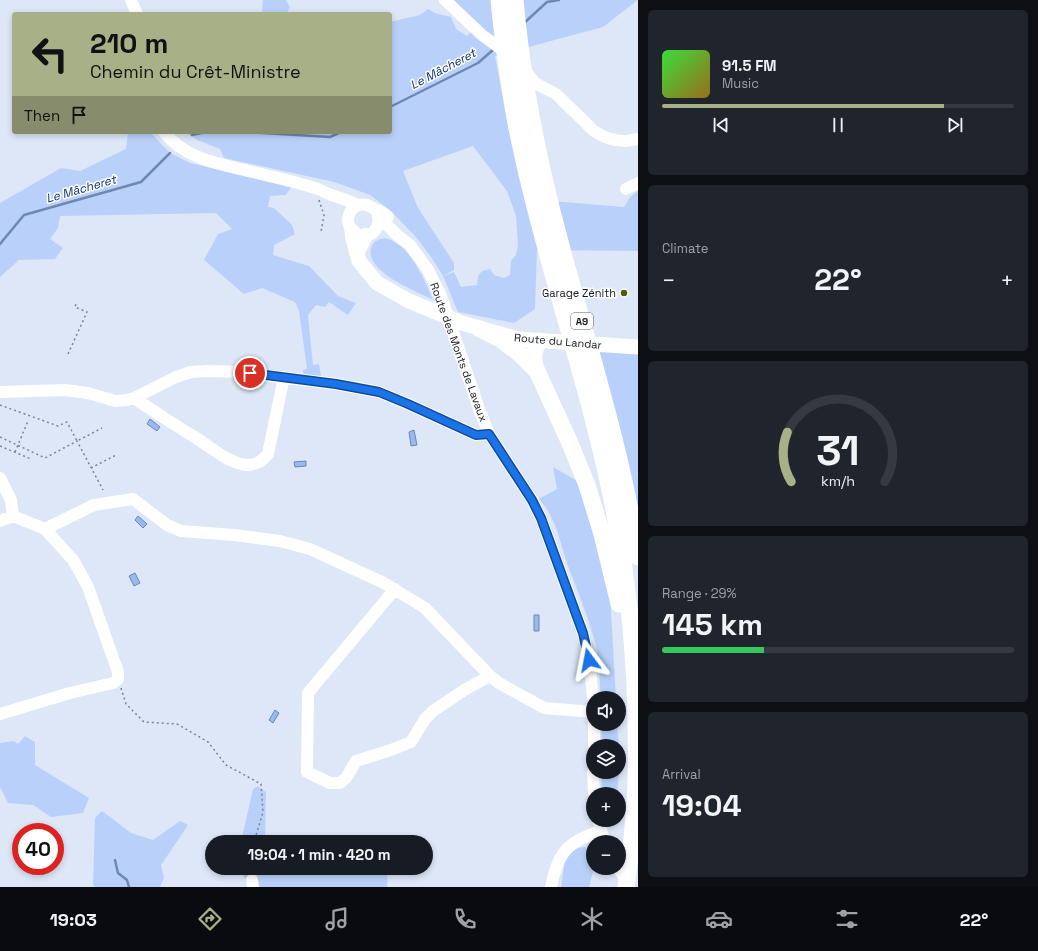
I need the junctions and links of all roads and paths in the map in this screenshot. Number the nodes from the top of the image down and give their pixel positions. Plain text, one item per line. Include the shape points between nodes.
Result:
1 (131, 0) edge
2 (445, 0) edge
3 (499, 0) edge
4 (515, 0) edge
5 (136, 12) edge
6 (166, 134) edge
7 (638, 139) edge
8 (638, 183) edge
9 (626, 189) dead end
10 (322, 194) junction
11 (357, 205) junction
12 (348, 216) junction
13 (370, 224) junction
14 (399, 231) junction
15 (321, 232) dead end
16 (552, 239) junction
17 (76, 304) dead end
18 (480, 329) junction
19 (545, 338) junction
20 (638, 338) edge
21 (608, 341) junction
22 (638, 347) edge
23 (68, 354) dead end
24 (538, 371) junction
25 (284, 377) junction
26 (0, 392) edge
27 (134, 398) junction
28 (0, 405) edge
29 (28, 421) dead end
30 (102, 428) dead end
31 (489, 434) junction
32 (0, 437) edge
33 (77, 441) junction
34 (17, 445) junction
35 (0, 446) edge
36 (15, 452) junction
37 (116, 455) dead end
38 (32, 459) dead end
39 (91, 468) junction
40 (0, 478) edge
41 (103, 490) dead end
42 (13, 516) junction
43 (0, 521) edge
44 (46, 529) junction
45 (638, 557) edge
46 (395, 588) junction
47 (490, 676) junction
48 (118, 679) junction
49 (592, 691) edge
50 (636, 706) junction
51 (586, 711) edge
52 (0, 714) edge
53 (602, 831) edge
54 (256, 835) edge
55 (622, 875) edge
56 (551, 887) edge
57 (626, 887) edge
58 (630, 887) edge

1 - 5 street
2 - 7 street via 482,35 521,64 535,82 556,94 594,131 619,141
3 - 16 highway, A9 via 515,119 532,196
4 - 16 highway, A9 via 530,113 542,168
6 - 10 street via 189,154 206,161 320,189
8 - 9 street
10 - 11 street
10 - 12 street
10 - 15 path via 324,215
11 - 12 street
11 - 13 street via 366,204
12 - 13 street via 348,224
13 - 14 street, Route des Monts de Lavaux
13 - 14 street via 382,211
13 - 18 main road, Route du Landar via 357,253 359,261 377,283 409,301
14 - 31 street, Route des Monts de Lavaux via 428,270 441,296
16 - 45 highway, A9 via 614,440
16 - 50 highway, A9 via 612,496 630,617
17 - 23 path via 75,307 87,312
18 - 19 main road, Route du Landar via 518,339
18 - 24 highway via 500,339
19 - 21 main road, Route du Landar
19 - 21 main road, Route du Landar via 582,334
19 - 24 highway via 536,346 533,356
20 - 21 main road, Route du Landar
21 - 22 main road, Route du Landar
24 - 50 highway via 578,463 600,528 620,610
25 - 27 street via 239,372 191,372
25 - 27 street via 268,454 256,464 246,465 231,460
25 - 31 street via 379,392 476,435
26 - 27 street via 65,390 88,393 115,402
28 - 33 path via 58,426 67,422
29 - 34 path
30 - 33 path
31 - 49 street, Route des Monts de Lavaux via 532,500 547,532 583,633
32 - 34 path
33 - 34 path via 46,458
33 - 39 path
34 - 36 path
35 - 36 path
36 - 38 path
37 - 39 path
39 - 41 path
40 - 42 street via 11,500
42 - 43 street
42 - 44 street
44 - 46 street via 94,505 133,499 167,525 181,531 280,541 310,549
44 - 48 street via 73,560 88,588 118,672
46 - 47 street via 425,608
46 - 47 street via 308,693 307,772 330,783 340,784 356,761 411,742 433,711
47 - 51 street via 544,708
48 - 52 street via 113,683
48 - 54 path via 126,704 144,722 177,724 208,742 226,764 261,784 263,812
50 - 57 highway, A9 via 636,780
53 - 56 street via 578,840 563,851
55 - 58 street

